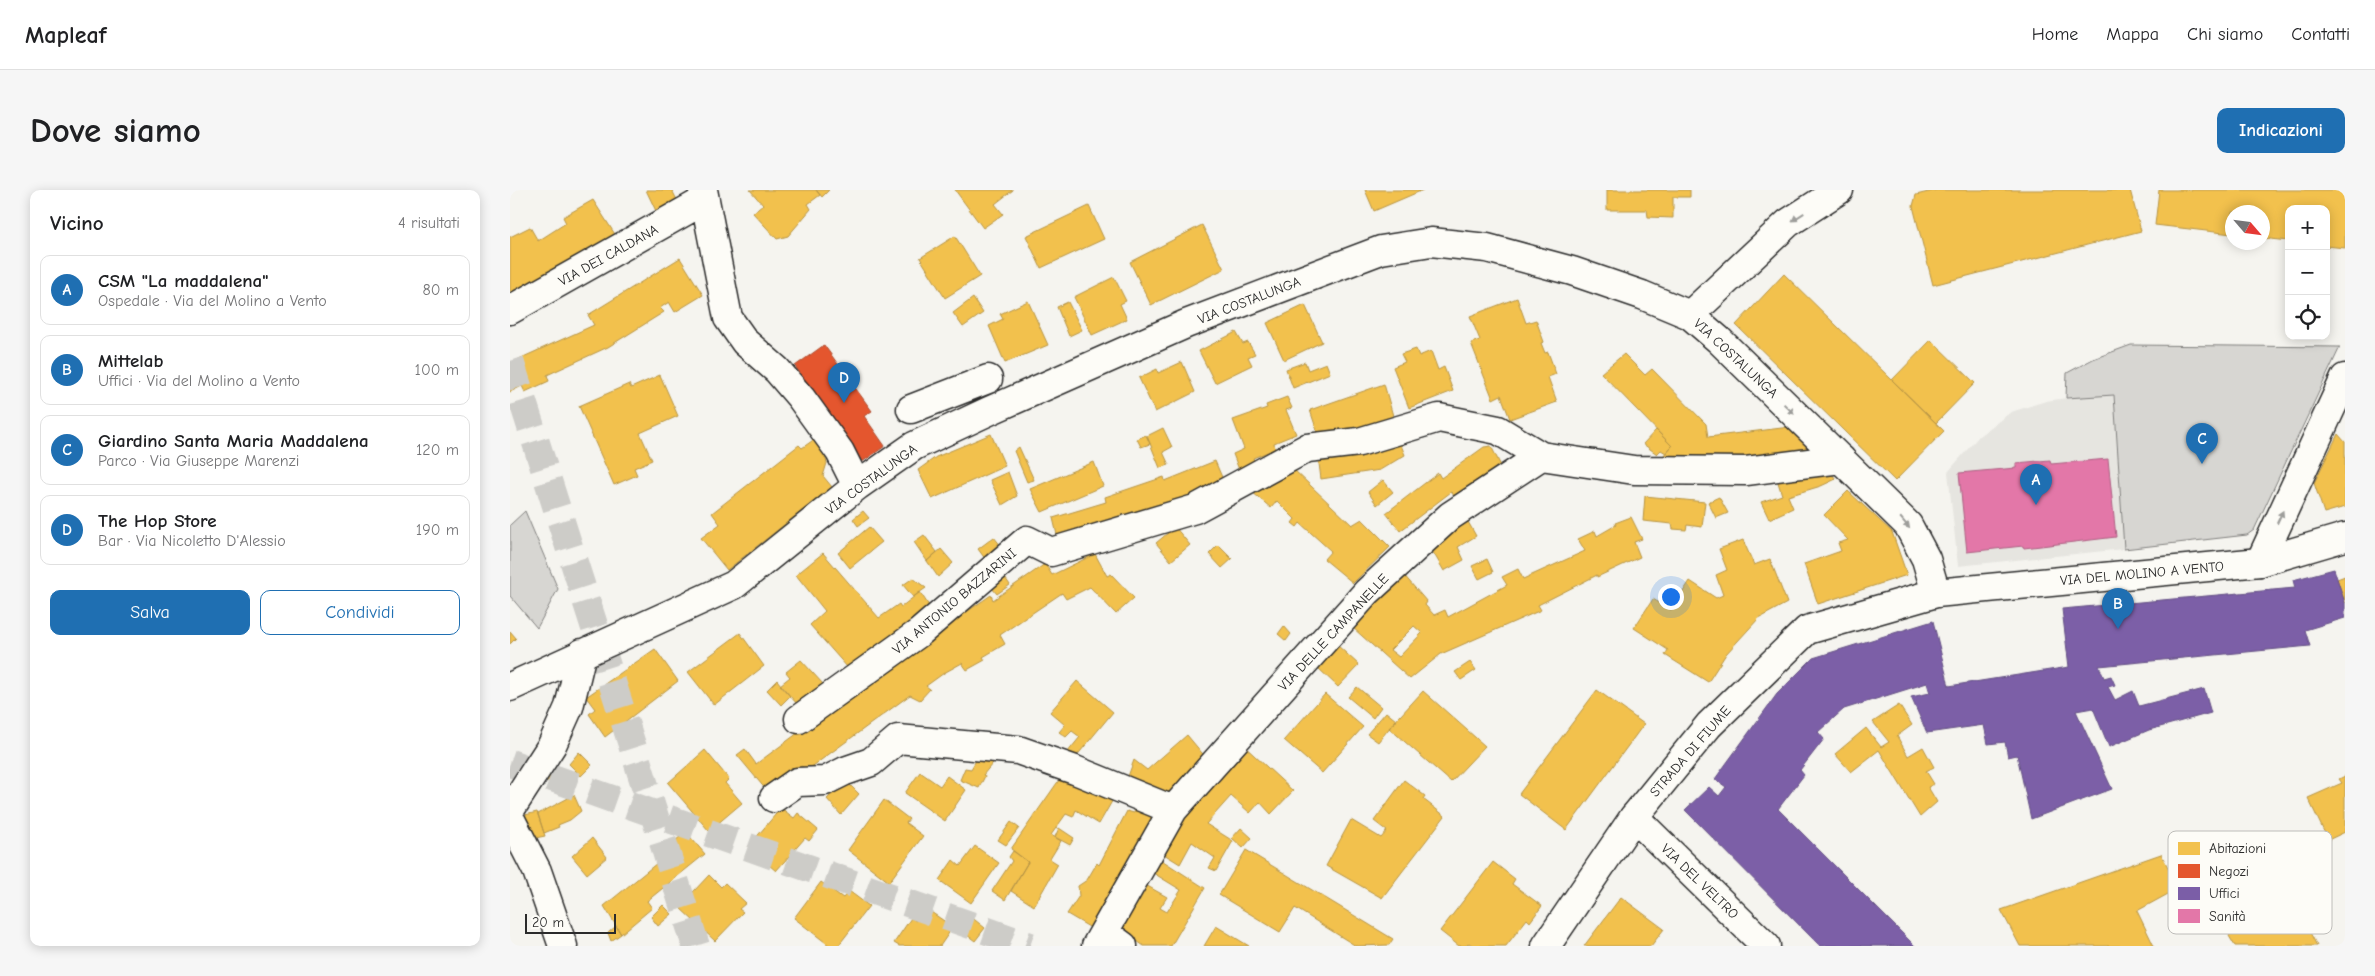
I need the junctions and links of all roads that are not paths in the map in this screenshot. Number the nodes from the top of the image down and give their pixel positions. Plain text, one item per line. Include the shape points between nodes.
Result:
1 (1839, 190) edge
2 (704, 195) edge
3 (510, 310) edge
4 (1690, 315) junction
5 (2345, 378) edge
6 (988, 379) dead end
7 (912, 409) dead end
8 (1541, 456) junction
9 (1841, 459) junction
10 (857, 486) junction
11 (2345, 537) edge
12 (2260, 562) junction
13 (1936, 593) junction
14 (582, 653) junction
15 (510, 688) edge
16 (569, 707) junction
17 (799, 720) dead end
18 (510, 777) edge
19 (774, 798) dead end
20 (510, 810) edge
21 (1173, 810) junction
22 (1634, 817) junction
23 (510, 818) edge
24 (1108, 941) edge
25 (563, 946) edge
26 (1546, 946) edge
27 (1766, 946) edge

1 -> 4 street via 1788,224
2 - 3 street, VIA DEI CALDANA
2 - 10 street via 728,318 745,342 777,370 801,398 840,452
4 -> 9 street, VIA COSTALUNGA
4 - 10 street, VIA COSTALUNGA via 1572,271 1487,248 1431,242 1381,250 1186,324 989,410 914,446
12 -> 5 street
6 - 7 street
8 - 9 street via 1634,470 1746,471
8 - 17 street, VIA ANTONIO BAZZARINI via 1498,430 1439,418 1359,442 1306,448 1195,509 1051,552 1027,540 919,633
8 - 21 street, VIA DELLE CAMPANELLE via 1450,516 1367,592
9 -> 13 street, VIA COSTALUNGA via 1908,525 1926,559
10 - 14 street, VIA COSTALUNGA via 734,585
11 - 12 street, VIA DEL MOLINO A VENTO
12 - 13 street, VIA DEL MOLINO A VENTO
13 - 22 street, STRADA DI FIUME via 1807,630 1709,725
14 - 15 street, VIA COSTALUNGA
14 - 16 street
16 - 18 street
16 - 20 street via 552,745
19 - 21 street via 797,782 825,781 871,762 898,739 1018,750
21 - 24 street, VIA DELLE CAMPANELLE
22 - 26 street, STRADA DI FIUME
22 - 27 street, VIA DEL VELTRO
23 - 25 street via 537,871

